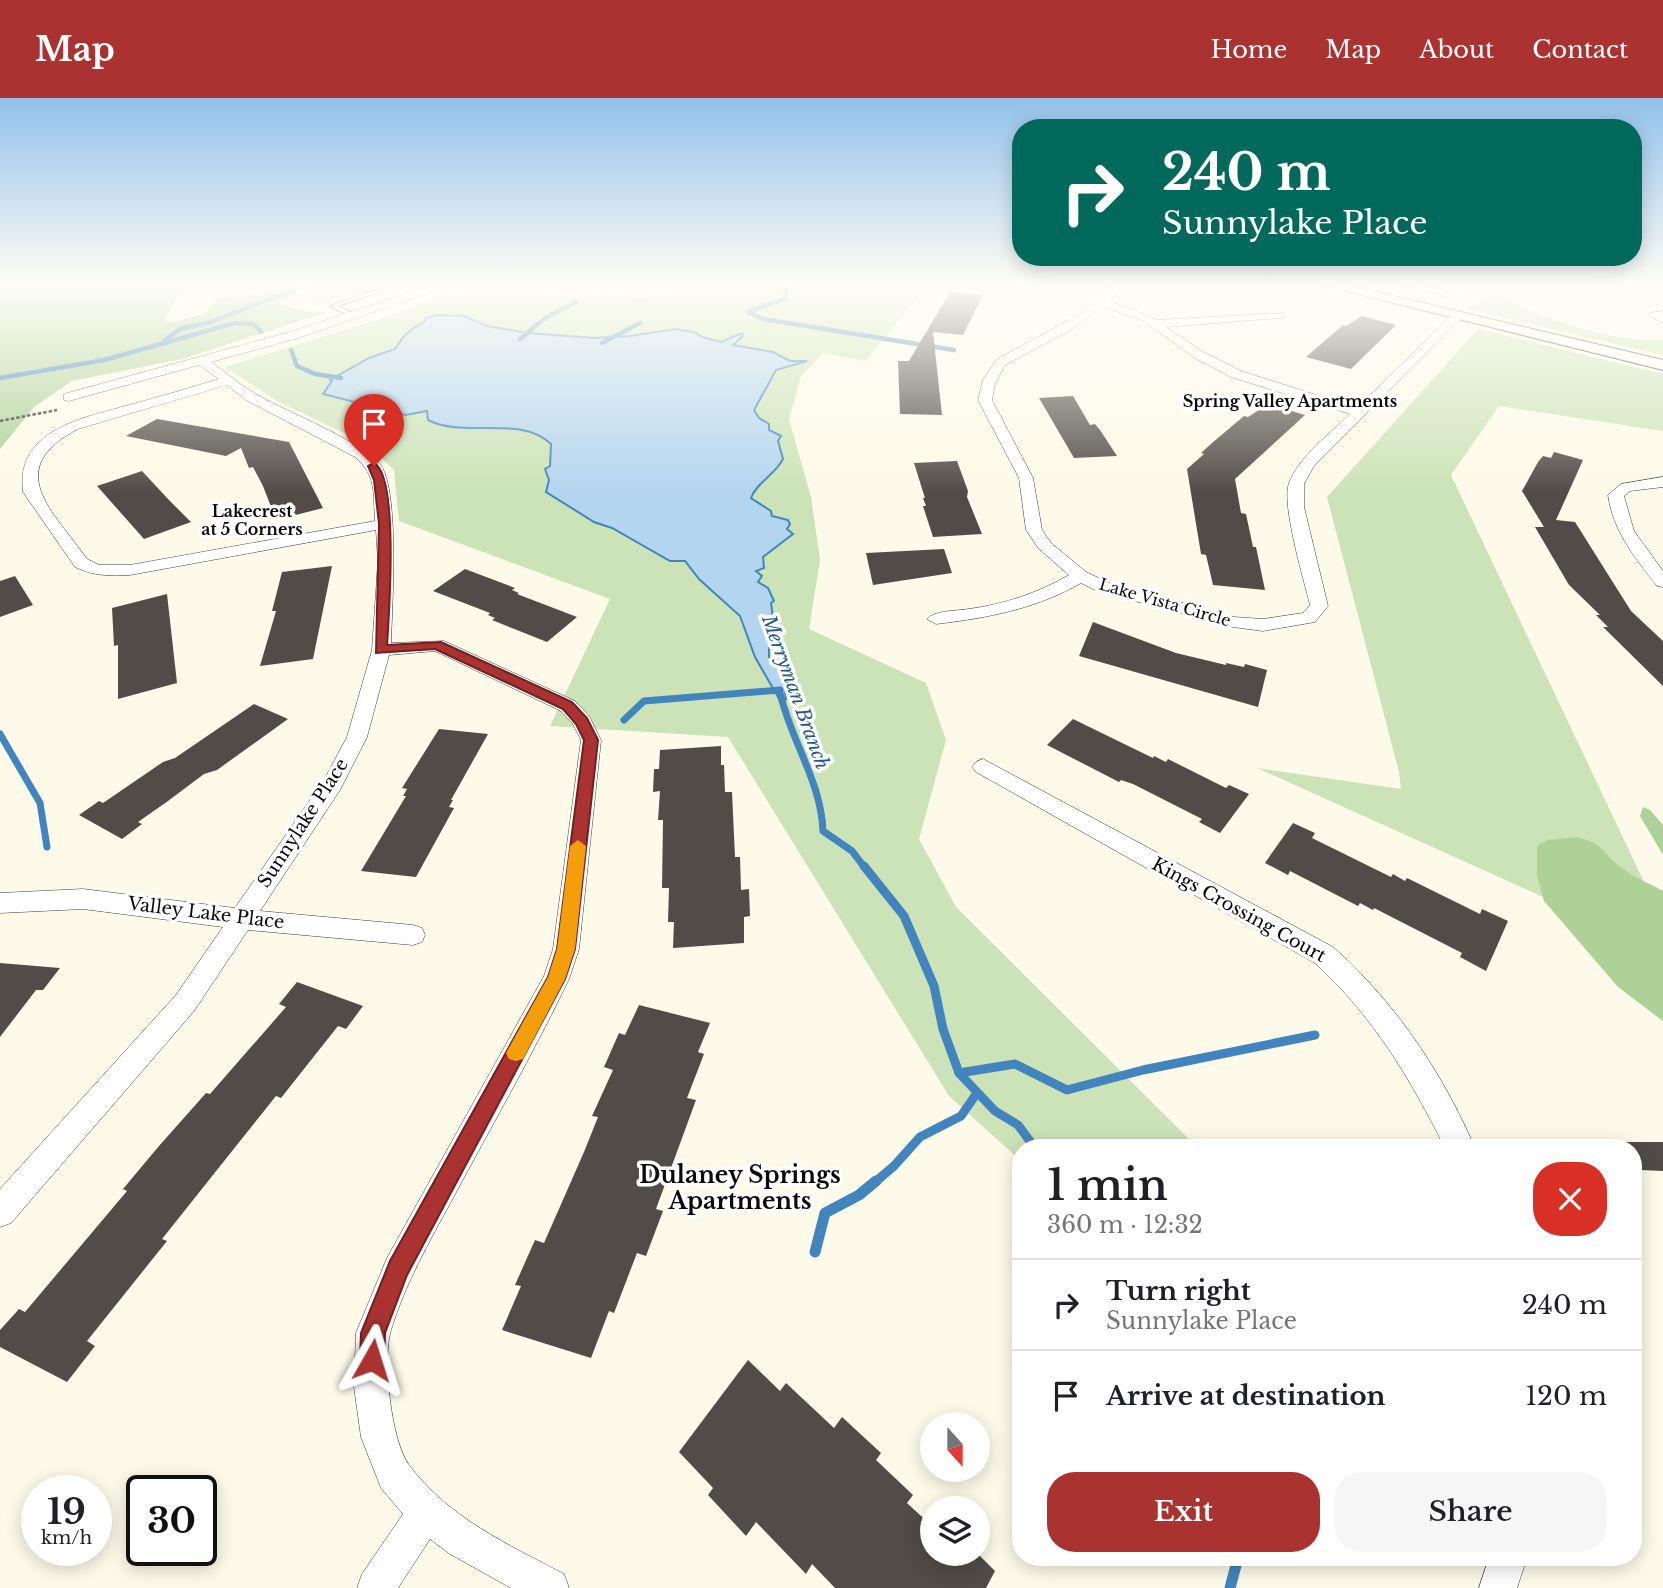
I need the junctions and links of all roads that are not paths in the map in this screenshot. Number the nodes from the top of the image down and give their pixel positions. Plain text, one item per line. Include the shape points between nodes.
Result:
1 (227, 354) edge
2 (1016, 354) edge
3 (1197, 354) edge
4 (1419, 354) edge
5 (1615, 354) edge
6 (202, 361) junction
7 (1663, 365) edge
8 (227, 381) junction
9 (69, 397) road end
10 (1360, 413) junction
11 (1663, 482) edge
12 (384, 524) junction
13 (1080, 576) junction
14 (1663, 582) edge
15 (936, 619) dead end
16 (381, 650) junction
17 (983, 767) dead end
18 (0, 904) edge
19 (241, 919) junction
20 (412, 935) dead end
21 (1456, 1139) edge
22 (0, 1212) edge
23 (426, 1512) junction
24 (1506, 1566) edge
25 (376, 1588) edge
26 (550, 1588) edge
27 (1499, 1588) edge

1 - 6 street
2 - 13 street, Lake Vista Circle via 991,374 985,400 1026,478 1034,530 1045,546
3 - 10 street via 1236,374
4 - 10 street, Lake Vista Circle
5 - 7 street
6 - 8 street, Sunnylake Place
6 - 9 street
8 - 12 street, Sunnylake Place via 374,466 380,480
8 - 12 street via 73,426 47,442 31,466 30,492 81,563 104,572 131,570
10 - 13 street, Lake Vista Circle via 1308,464 1296,484 1296,507 1319,606 1309,618 1263,625 1233,622 1103,587
11 - 14 street via 1626,487 1616,495 1625,526
12 - 16 street, Sunnylake Place
13 - 15 street via 1030,602
16 - 19 street, Sunnylake Place via 357,737 332,784
16 - 23 street via 437,645 568,706 591,740 566,949 556,979 398,1269 373,1333 371,1387 380,1437 394,1475
17 - 21 street, Kings Crossing Court via 1324,955 1356,982 1386,1017
18 - 19 street, Valley Lake Place via 83,899
19 - 20 street, Valley Lake Place
19 - 22 street, Sunnylake Place via 185,1003
23 - 25 street
23 - 26 street via 463,1541
24 - 27 street

